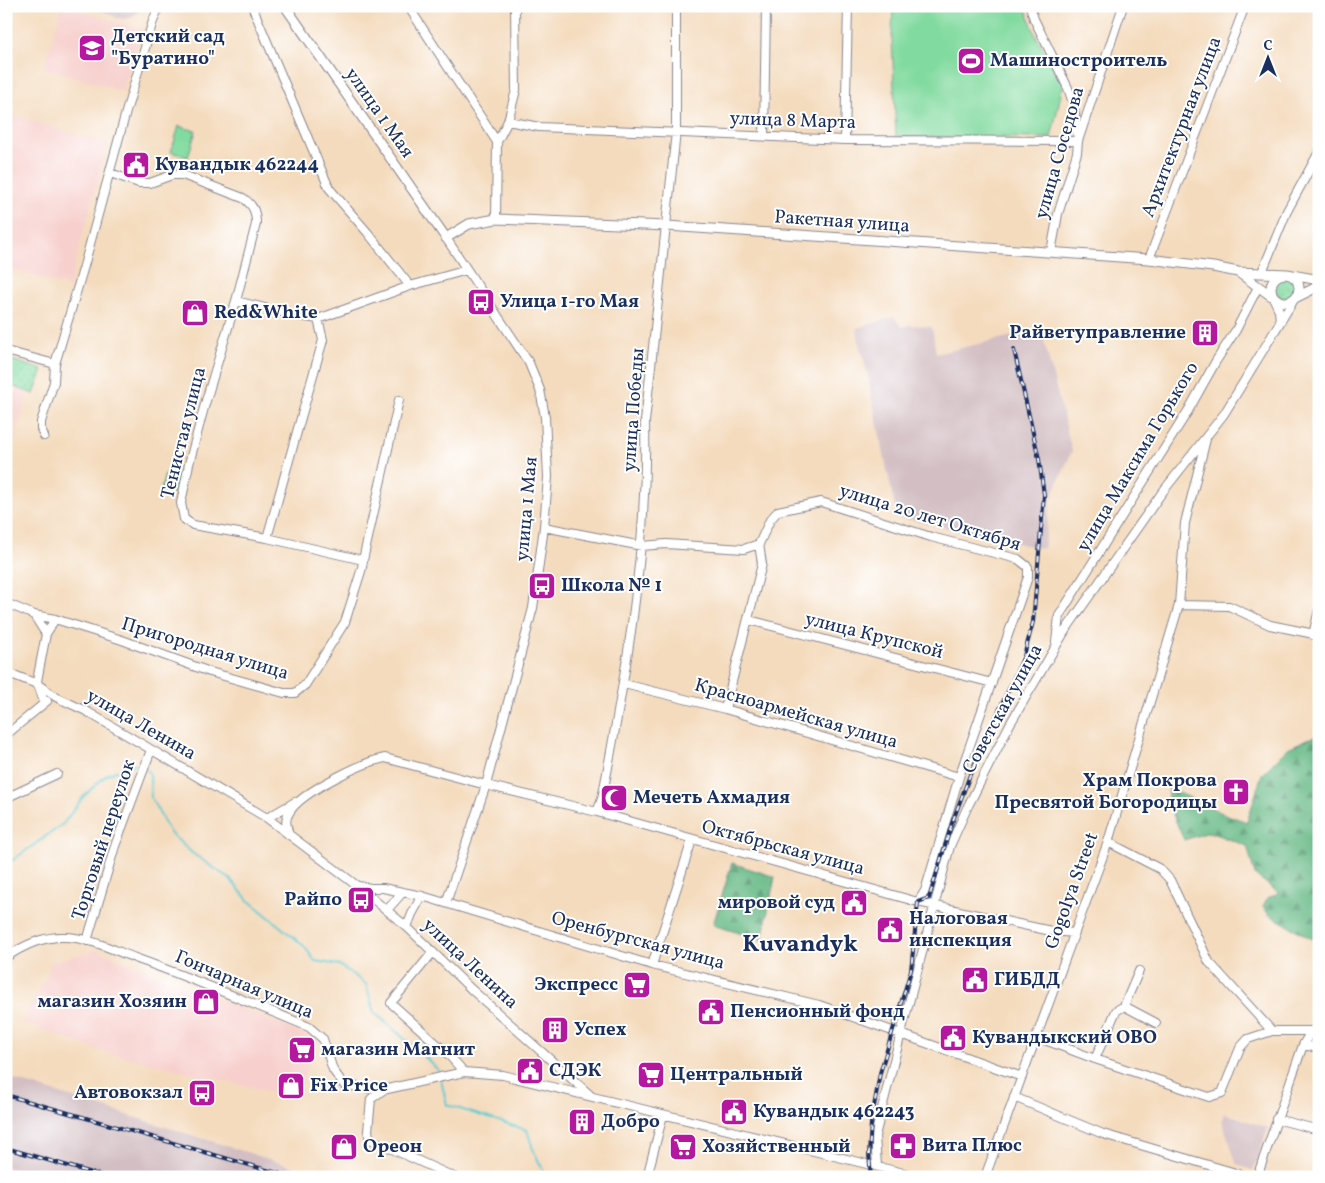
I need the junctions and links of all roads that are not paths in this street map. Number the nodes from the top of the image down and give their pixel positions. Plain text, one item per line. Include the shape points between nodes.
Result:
1 (159, 6) edge
2 (252, 6) edge
3 (285, 6) edge
4 (408, 6) edge
5 (515, 6) edge
6 (676, 6) edge
7 (766, 6) edge
8 (848, 6) edge
9 (1030, 6) edge
10 (1123, 6) edge
11 (1245, 6) edge
12 (508, 121) junction
13 (676, 132) junction
14 (764, 136) junction
15 (845, 140) junction
16 (1078, 141) junction
17 (497, 142) junction
18 (1319, 152) edge
19 (110, 173) junction
20 (496, 219) junction
21 (667, 226) junction
22 (446, 238) junction
23 (1050, 252) junction
24 (1149, 259) junction
25 (467, 270) junction
26 (1238, 272) junction
27 (1262, 272) junction
28 (1287, 274) junction
29 (1319, 280) edge
30 (410, 286) junction
31 (1319, 286) edge
32 (1258, 287) junction
33 (1273, 297) junction
34 (1295, 298) junction
35 (236, 301) junction
36 (318, 319) junction
37 (1280, 322) junction
38 (6, 351) edge
39 (55, 364) junction
40 (399, 400) dead end
41 (44, 436) dead end
42 (1207, 436) junction
43 (544, 528) junction
44 (267, 538) junction
45 (759, 544) junction
46 (642, 546) junction
47 (363, 560) junction
48 (6, 603) edge
49 (1179, 605) junction
50 (1319, 610) edge
51 (34, 615) junction
52 (55, 619) junction
53 (749, 620) junction
54 (46, 634) junction
55 (1316, 635) edge
56 (1056, 646) junction
57 (6, 672) edge
58 (992, 683) junction
59 (36, 684) junction
60 (624, 684) junction
61 (56, 697) junction
62 (44, 702) junction
63 (726, 709) junction
64 (6, 734) edge
65 (151, 750) junction
66 (57, 774) dead end
67 (959, 777) junction
68 (486, 785) junction
69 (6, 798) edge
70 (299, 800) junction
71 (597, 812) junction
72 (267, 818) junction
73 (289, 835) junction
74 (692, 840) junction
75 (1108, 842) junction
76 (356, 885) junction
77 (403, 892) junction
78 (422, 896) junction
79 (446, 902) junction
80 (918, 902) junction
81 (934, 906) junction
82 (387, 910) junction
83 (407, 927) junction
84 (1075, 933) junction
85 (88, 941) junction
86 (432, 952) junction
87 (6, 957) edge
88 (652, 966) junction
89 (1139, 971) dead end
90 (1124, 1006) junction
91 (1156, 1023) dead end
92 (1315, 1030) edge
93 (1272, 1031) junction
94 (901, 1033) junction
95 (1037, 1037) junction
96 (1303, 1045) junction
97 (1319, 1048) edge
98 (1095, 1059) junction
99 (464, 1072) junction
100 (1022, 1077) junction
101 (383, 1090) junction
102 (592, 1096) junction
103 (1014, 1097) junction
104 (663, 1115) junction
105 (1276, 1118) junction
106 (1319, 1130) edge
107 (877, 1166) junction
108 (454, 1177) edge
109 (647, 1177) edge
110 (920, 1177) edge
111 (985, 1177) edge
112 (1240, 1177) edge
113 (1257, 1177) edge

1 - 19 street
2 - 30 street via 329,188
3 - 22 main road, улица 1 Мая
4 - 17 street
5 - 12 street via 516,90
6 - 13 street, улица Победы
7 - 14 street
8 - 15 street
9 - 16 street via 1068,88 1074,106
10 - 16 street, улица Соседова
11 - 24 street, Архитектурная улица
12 - 13 street, улица 8 Марта via 539,127
12 - 17 street
13 - 14 street, улица 8 Марта
13 - 21 street, улица Победы
14 - 15 street, улица 8 Марта
15 - 16 street, улица 8 Марта
16 - 23 street, улица Соседова
17 - 20 street
18 - 27 street via 1287,211
19 - 35 street via 139,183 183,175 250,203 256,213 256,224
19 - 39 street
20 - 21 main road, Ракетная улица
20 - 22 main road, Ракетная улица via 469,224
21 - 23 main road, Ракетная улица
21 - 46 street, улица Победы via 645,422
22 - 25 street, улица 1 Мая
23 - 24 main road, Ракетная улица
24 - 26 main road, Ракетная улица
25 - 30 street
25 - 43 street, улица 1 Мая via 529,363 540,390 548,447
26 - 27 main road, Ракетная улица
26 - 32 main road, Ракетная улица
27 - 28 main road, Ракетная улица
28 - 29 main road, Ракетная улица
28 - 33 main road via 1275,277 1270,291
28 - 34 main road via 1297,281 1299,288
30 - 36 street
31 - 34 main road
32 - 33 main road, Ракетная улица
32 - 56 street, улица Максима Горького via 1188,411 1059,616
33 - 34 main road via 1282,303
33 - 37 street
34 - 37 street, Советская улица
35 - 36 street
35 - 44 street, Тенистая улица via 202,413 181,503 182,513 184,519 193,525
36 - 44 street via 323,340
37 - 42 street, Советская улица
38 - 39 street
39 - 41 street via 54,382 41,422
40 - 47 street
42 - 49 street, Gogolya Street via 1185,522
42 - 56 street, Советская улица via 1161,494
43 - 46 street
43 - 68 street, улица 1 Мая via 533,608
44 - 47 street, Тенистая улица
45 - 46 street via 744,549 666,544
45 - 53 street via 762,564
45 - 58 street, улица 20 лет Октября via 778,511 821,502 931,538 1018,559 1028,567 1028,577
46 - 60 street, улица Победы
47 - 52 street, Пригородная улица via 345,622 305,685 295,693 284,693 210,672
48 - 51 street
49 - 55 street via 1229,606 1270,625
49 - 75 street, Gogolya Street
50 - 55 street
51 - 52 street, Пригородная улица
51 - 54 street
52 - 54 street
53 - 58 street, улица Крупской
53 - 63 street
54 - 59 street
56 - 81 street, Советская улица via 1010,724 967,808 950,846
57 - 59 street, улица Ленина
58 - 67 street
59 - 61 street, улица Ленина
59 - 62 street
60 - 63 street, Красноармейская улица
60 - 71 street, улица Победы
61 - 62 street
61 - 65 street, улица Ленина
62 - 64 street
63 - 67 street, Красноармейская улица
65 - 72 street, улица Ленина
65 - 85 street, Торговый переулок via 115,846
66 - 69 street
67 - 80 street via 925,891
68 - 70 street, Октябрьская улица via 385,758 348,772
68 - 71 street, Октябрьская улица
68 - 79 street, улица 1 Мая
70 - 72 street
70 - 73 street, Октябрьская улица via 286,819
71 - 74 street, Октябрьская улица
72 - 73 street, улица Ленина
73 - 76 street, улица Ленина
74 - 80 street, Октябрьская улица
74 - 88 street
75 - 84 street, Gogolya Street
75 - 93 street via 1160,868 1170,880 1209,962
76 - 77 street, Оренбургская улица
76 - 82 street, улица Ленина
77 - 78 street, Оренбургская улица
77 - 82 street
78 - 79 street, Оренбургская улица
78 - 83 street
79 - 88 street, Оренбургская улица
80 - 81 street, Октябрьская улица
81 - 84 street, Октябрьская улица via 1051,931
81 - 94 street, Советская улица
82 - 83 street, улица Ленина
83 - 86 street, улица Ленина
84 - 95 street, Gogolya Street
85 - 87 street, Гончарная улица via 48,938 28,944
85 - 101 street, Гончарная улица via 194,979 308,1027 323,1039 333,1070 344,1085
86 - 99 street via 391,1003
86 - 102 street, улица Ленина
88 - 94 street, Оренбургская улица via 819,1005
89 - 90 street
90 - 91 street
90 - 98 street via 1116,1012
92 - 93 street
92 - 96 street
93 - 98 street via 1248,1039 1240,1048 1222,1093 1209,1097
94 - 100 street, Оренбургская улица
94 - 107 street, Советская улица via 875,1136
95 - 98 street
95 - 100 street, Gogolya Street
96 - 97 street
96 - 105 street
99 - 101 street, Гончарная улица
99 - 102 street, Гончарная улица via 503,1075
100 - 103 street, Gogolya Street
101 - 108 street via 371,1099 370,1139
102 - 104 street, улица Ленина
103 - 111 street, Gogolya Street
103 - 112 street via 1103,1134 1239,1174
104 - 107 street, улица Ленина
104 - 109 street
105 - 106 street
105 - 113 street
107 - 110 street, улица Ленина

